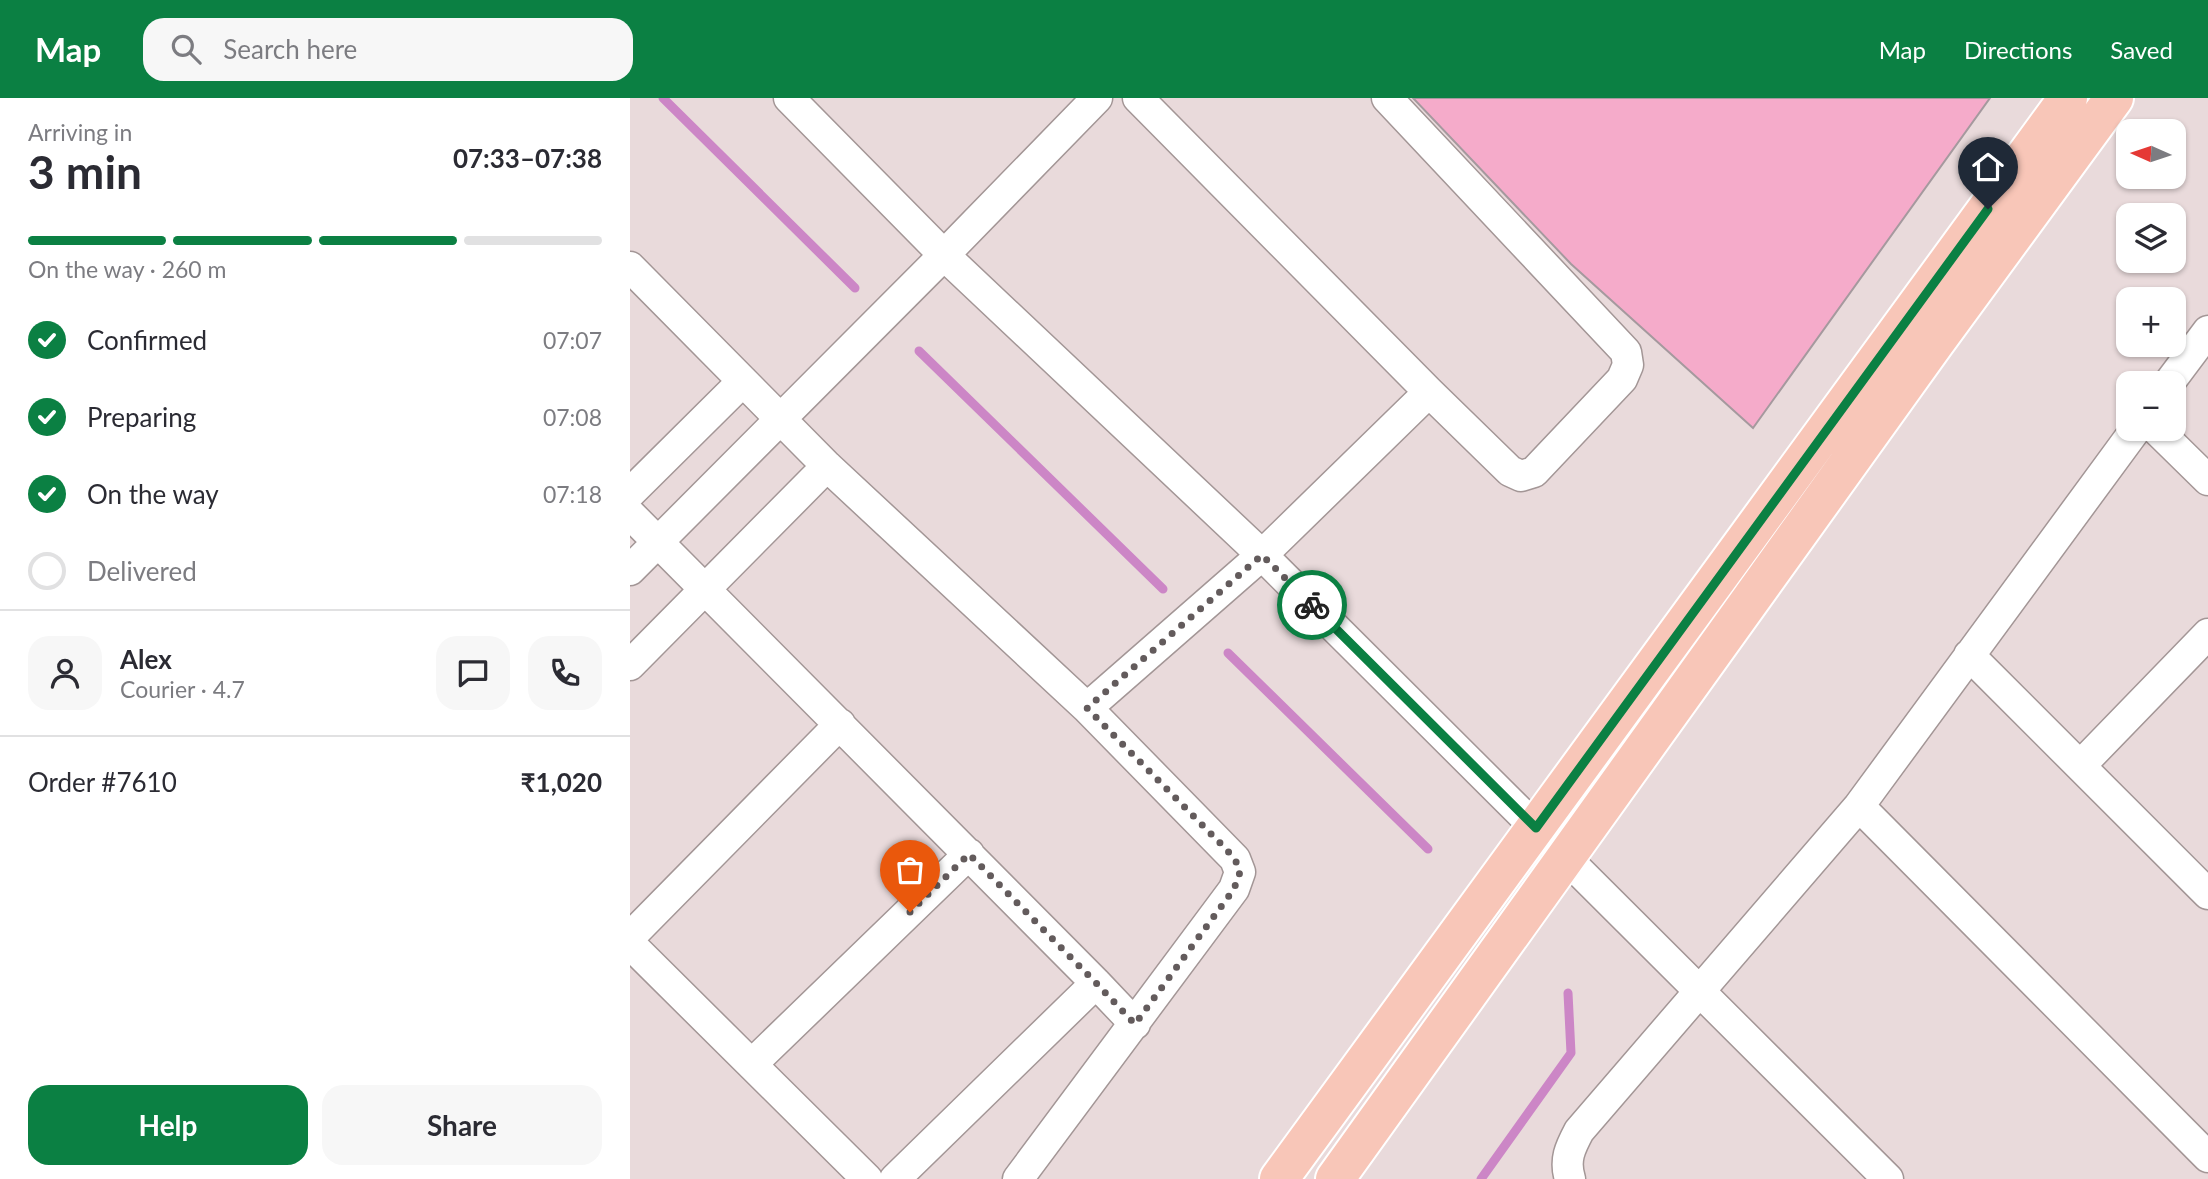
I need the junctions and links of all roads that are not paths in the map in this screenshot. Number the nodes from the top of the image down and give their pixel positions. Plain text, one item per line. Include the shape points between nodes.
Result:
1 (789, 98) edge
2 (1097, 98) edge
3 (1138, 98) edge
4 (1387, 98) edge
5 (2068, 98) edge
6 (2114, 98) edge
7 (944, 256) junction
8 (630, 267) edge
9 (2208, 331) edge
10 (2178, 371) edge
11 (743, 381) junction
12 (1429, 393) junction
13 (780, 419) junction
14 (2127, 441) edge
15 (2168, 441) edge
16 (827, 466) junction
17 (2208, 480) edge
18 (630, 493) edge
19 (630, 514) edge
20 (659, 542) junction
21 (1262, 555) junction
22 (630, 570) edge
23 (705, 589) junction
24 (2208, 634) edge
25 (1969, 656) junction
26 (630, 665) edge
27 (1087, 708) junction
28 (840, 724) junction
29 (2080, 766) junction
30 (1859, 806) junction
31 (1536, 828) junction
32 (969, 854) junction
33 (1565, 858) junction
34 (2205, 885) edge
35 (630, 937) edge
36 (630, 944) edge
37 (1096, 983) junction
38 (1700, 990) junction
39 (1135, 1024) junction
40 (752, 1064) junction
41 (2208, 1157) edge
42 (867, 1179) edge
43 (895, 1179) edge
44 (1018, 1179) edge
45 (1279, 1179) edge
46 (1335, 1179) edge
47 (1570, 1179) edge
48 (1888, 1179) edge

1 - 7 street
2 - 7 street
3 - 12 street
4 - 12 street via 1626,352 1628,365 1622,379 1534,472 1521,476 1510,471
5 - 31 highway
6 - 33 highway
7 - 13 street
7 - 21 street
8 - 11 street
9 - 10 street
11 - 13 street
11 - 18 street
12 - 21 street
13 - 16 street
13 - 20 street
14 - 25 street
15 - 17 street
16 - 23 street
16 - 27 street
19 - 20 street
20 - 22 street
20 - 23 street
21 - 27 street
21 - 31 street
23 - 26 street
23 - 28 street
24 - 29 street
25 - 29 street
25 - 30 street
27 - 39 street via 1223,846 1240,872 1234,889
28 - 32 street
28 - 35 street
29 - 34 street
30 - 38 street
30 - 41 street
31 - 33 street
31 - 45 highway
32 - 37 street
32 - 40 street
33 - 38 street
33 - 46 highway
36 - 40 street
37 - 39 street
37 - 43 street
38 - 47 street via 1579,1131 1565,1166
38 - 48 street
39 - 44 street
40 - 42 street

